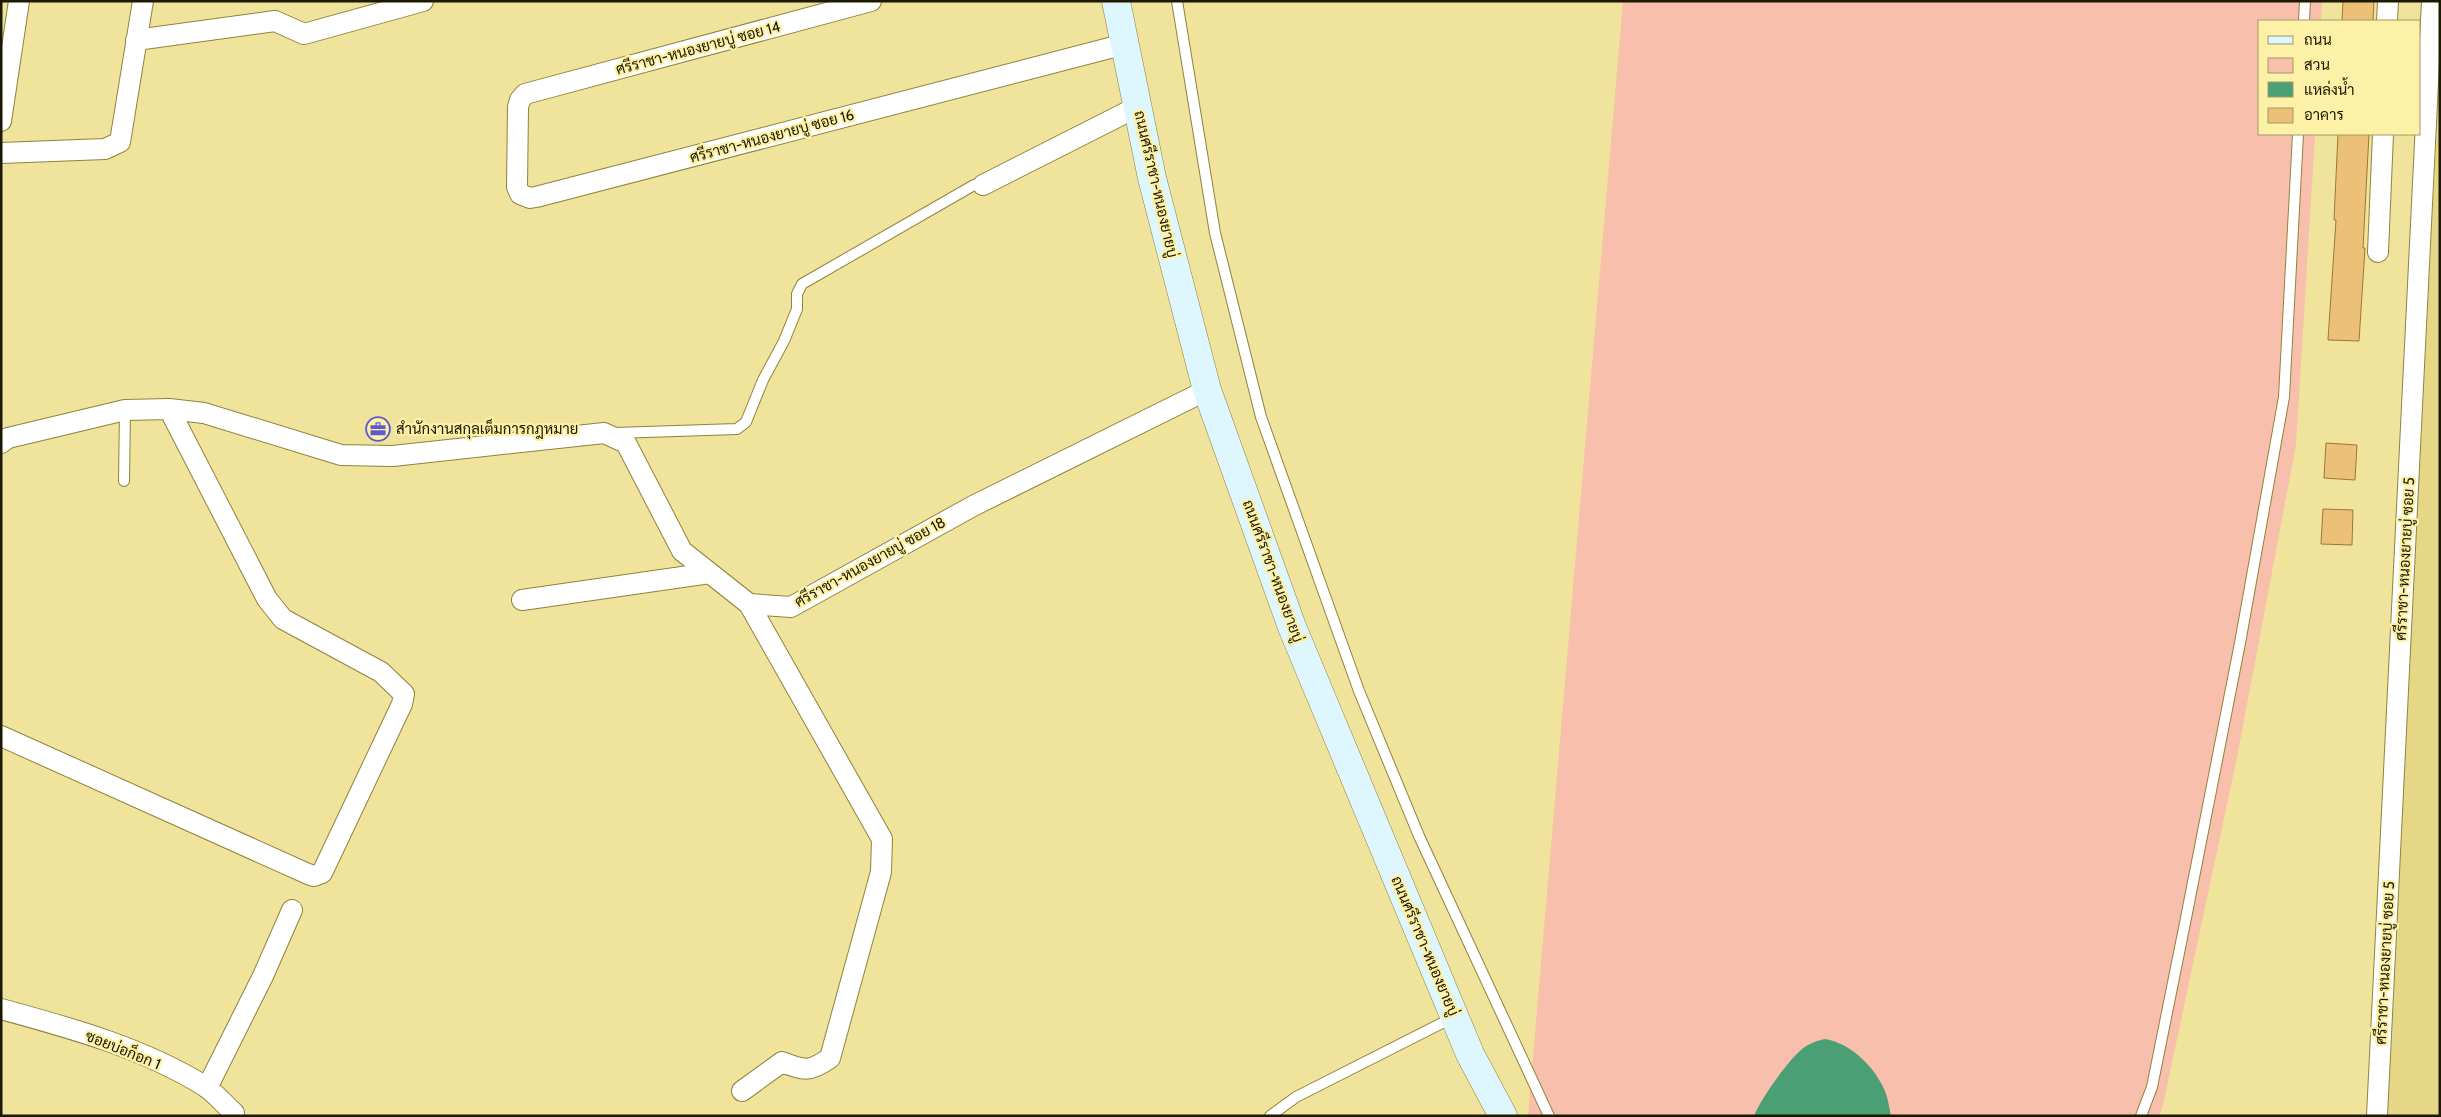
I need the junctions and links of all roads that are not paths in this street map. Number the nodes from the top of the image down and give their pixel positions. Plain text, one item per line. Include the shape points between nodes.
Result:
1 (19, 1) edge
2 (143, 1) edge
3 (423, 1) edge
4 (871, 1) edge
5 (1116, 1) edge
6 (1177, 1) edge
7 (2305, 1) edge
8 (2388, 1) edge
9 (2432, 1) edge
10 (2304, 20) edge
11 (2387, 20) edge
12 (136, 40) junction
13 (1125, 44) junction
14 (525, 94) joint
15 (1138, 107) junction
16 (1, 121) edge
17 (2298, 135) edge
18 (2382, 135) edge
19 (1, 154) edge
20 (978, 185) joint
21 (2378, 252) dead end
22 (1207, 390) junction
23 (125, 410) junction
24 (169, 410) junction
25 (604, 433) junction
26 (1, 443) edge
27 (124, 481) dead end
28 (710, 573) junction
29 (522, 600) dead end
30 (749, 604) junction
31 (1, 736) edge
32 (292, 910) dead end
33 (1, 1009) edge
34 (1455, 1017) junction
35 (207, 1088) junction
36 (742, 1091) dead end
37 (234, 1113) dead end
38 (1270, 1116) edge
39 (1503, 1116) edge
40 (1550, 1116) edge
41 (2141, 1116) edge
42 (2377, 1116) edge

1 - 16 street
2 - 12 street
3 - 12 street via 304,34 275,21
4 - 14 street, ศรีราชา-หนองยายบู่ ซอย 14
5 - 13 main road, ถนนศรีราชา-หนองยายบู่
6 - 40 lane via 1215,233 1261,417 1378,736 1423,844
7 - 10 lane
8 - 11 street
9 - 42 street, ศรีราชา-หนองยายบู่ ซอย 5
12 - 19 street via 120,142 105,150
13 - 14 street, ศรีราชา-หนองยายบู่ ซอย 16 via 530,198 520,194 517,187 518,107
13 - 15 main road, ถนนศรีราชา-หนองยายบู่
15 - 20 street
15 - 22 main road, ถนนศรีราชา-หนองยายบู่ via 1155,188
17 - 41 lane via 2284,397 2185,923 2152,1087
18 - 21 street
20 - 25 lane via 802,284 784,341 741,427
22 - 30 street, ศรีราชา-หนองยายบู่ ซอย 18 via 973,506 792,607
22 - 34 main road, ถนนศรีราชา-หนองยายบู่ via 1292,627
23 - 24 street
23 - 26 street via 8,438
23 - 27 lane
24 - 25 street via 204,413 341,455 393,456
24 - 31 street via 267,599 283,619 381,672 404,694 322,872 314,876 308,874
25 - 28 street via 626,443 682,551
28 - 29 street
28 - 30 street
30 - 36 street via 882,839 882,848 881,872 830,1058 816,1068 804,1070 782,1062
32 - 35 street
33 - 35 street, ซอยบ่อก็อก 1 via 145,1055
34 - 38 lane via 1296,1097
34 - 39 main road, ถนนศรีราชา-หนองยายบู่ via 1470,1054
35 - 37 street, ซอยบ่อก็อก 1

